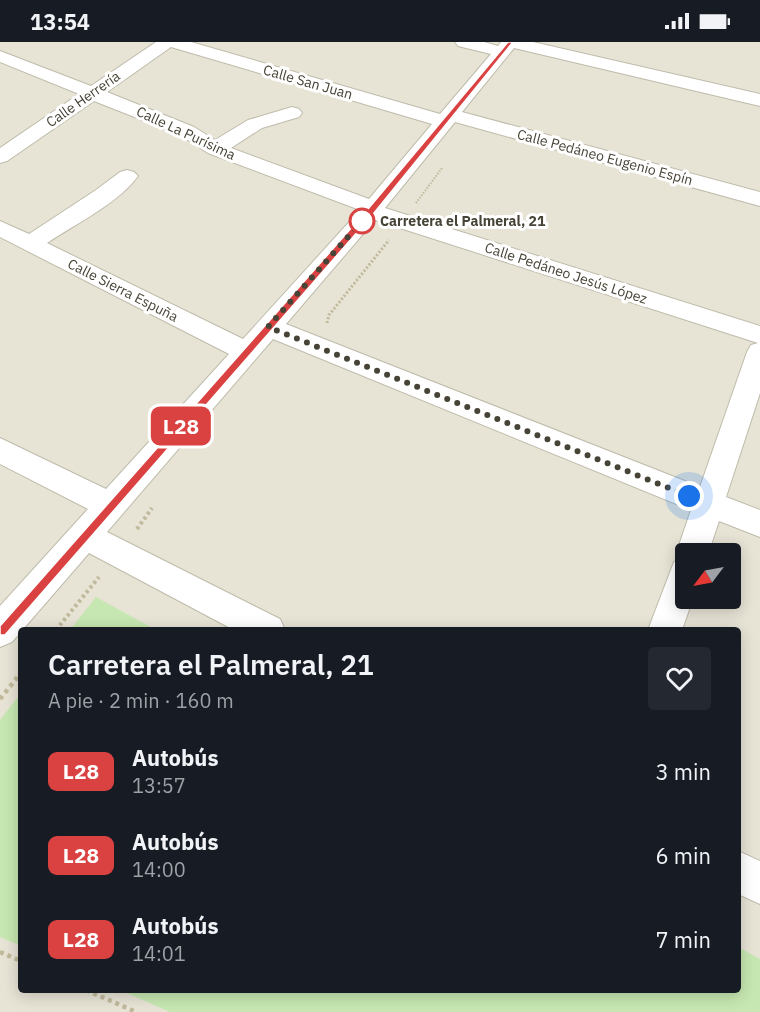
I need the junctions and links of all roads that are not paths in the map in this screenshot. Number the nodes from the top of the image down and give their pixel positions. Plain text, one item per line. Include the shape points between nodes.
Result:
1 (167, 42) edge
2 (172, 42) edge
3 (464, 42) edge
4 (508, 45) edge
5 (0, 56) edge
6 (91, 93) junction
7 (760, 100) edge
8 (292, 113) dead end
9 (447, 118) junction
10 (215, 149) junction
11 (0, 157) edge
12 (127, 176) dead end
13 (760, 199) edge
14 (373, 209) junction
15 (0, 228) edge
16 (31, 243) junction
17 (268, 327) junction
18 (760, 334) edge
19 (246, 352) junction
20 (760, 352) edge
21 (0, 450) edge
22 (710, 504) junction
23 (110, 506) junction
24 (760, 524) edge
25 (84, 535) junction
26 (696, 543) edge
27 (675, 601) edge
28 (262, 627) edge
29 (665, 627) edge
30 (0, 631) edge
31 (741, 874) edge
32 (760, 883) edge

1 - 6 street, Calle Herrería
2 - 9 street, Calle San Juan
3 - 4 street
4 - 7 street
4 - 9 street
5 - 6 street, Calle La Purísima
6 - 10 street, Calle La Purísima via 187,130
6 - 11 street, Calle Herrería
8 - 10 street via 255,124
9 - 13 street, Calle Pedáneo Eugenio Espín
9 - 14 street
10 - 14 street, Calle La Purísima
12 - 16 street
14 - 17 street
14 - 18 street, Calle Pedáneo Jesús López
15 - 16 street, Calle Sierra Espuña
16 - 19 street, Calle Sierra Espuña
17 - 19 street
17 - 22 street
19 - 23 street
20 - 22 street
21 - 23 street
22 - 24 street
22 - 26 street
23 - 25 street
25 - 28 street
25 - 30 street
27 - 29 street
31 - 32 street

